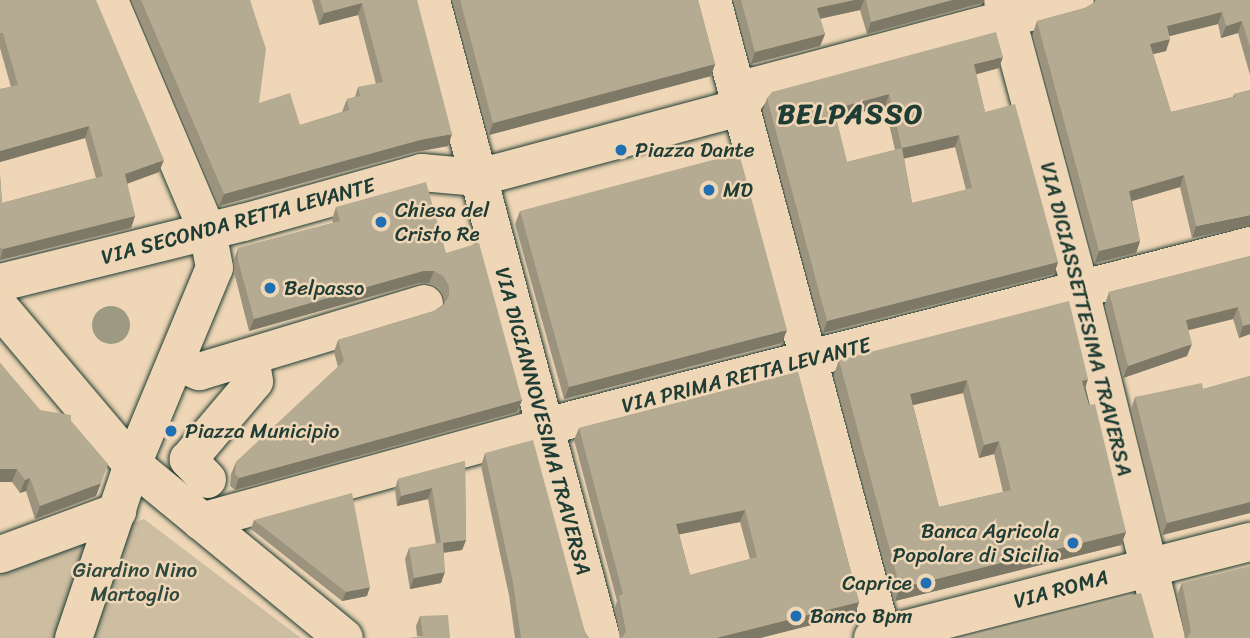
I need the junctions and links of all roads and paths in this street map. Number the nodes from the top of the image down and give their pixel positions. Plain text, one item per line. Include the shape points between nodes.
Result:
1 (109, 0) edge
2 (431, 0) edge
3 (712, 0) edge
4 (1075, 0) edge
5 (1004, 9) edge
6 (742, 88) junction
7 (478, 177) junction
8 (207, 231) junction
9 (1250, 245) edge
10 (0, 282) edge
11 (1080, 290) junction
12 (424, 303) dead end
13 (0, 308) edge
14 (250, 356) junction
15 (808, 359) junction
16 (175, 361) junction
17 (545, 426) junction
18 (132, 464) junction
19 (207, 479) dead end
20 (117, 511) junction
21 (200, 521) junction
22 (1250, 542) edge
23 (0, 554) edge
24 (1148, 566) junction
25 (879, 637) edge
26 (73, 638) edge
27 (344, 638) edge
28 (601, 638) edge
29 (1166, 638) edge

1 - 8 street
2 - 7 street, VIA DICIANNOVESIMA TRAVERSA
3 - 6 street
4 - 5 street
5 - 6 street
5 - 11 street, VIA DICIASSETTESIMA TRAVERSA
6 - 7 street, VIA SECONDA RETTA LEVANTE
6 - 15 street via 755,163
7 - 8 street, VIA SECONDA RETTA LEVANTE via 421,173
7 - 17 street, VIA DICIANNOVESIMA TRAVERSA
8 - 10 street, VIA SECONDA RETTA LEVANTE
8 - 16 street via 214,267
9 - 11 street, VIA PRIMA RETTA LEVANTE
11 - 15 street, VIA PRIMA RETTA LEVANTE
11 - 24 street, VIA DICIASSETTESIMA TRAVERSA
12 - 14 street
13 - 18 street
14 - 16 street via 199,372
14 - 19 street via 254,381 188,459
15 - 17 street, VIA PRIMA RETTA LEVANTE
15 - 25 street
16 - 18 street
17 - 21 street, VIA PRIMA RETTA LEVANTE
17 - 28 street, VIA DICIANNOVESIMA TRAVERSA
18 - 20 street
18 - 21 street
20 - 23 street
20 - 26 street
21 - 27 street
22 - 24 street, VIA ROMA
24 - 25 street, VIA ROMA
24 - 29 street, VIA DICIASSETTESIMA TRAVERSA

